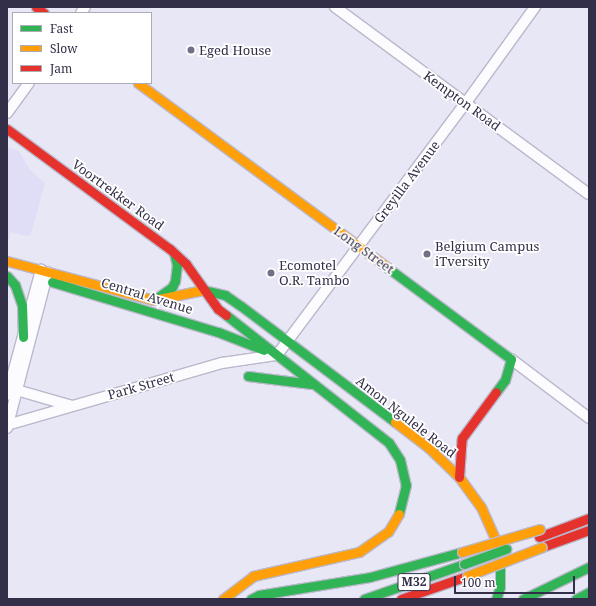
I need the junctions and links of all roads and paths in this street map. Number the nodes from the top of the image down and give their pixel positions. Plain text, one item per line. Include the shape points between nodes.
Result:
1 (335, 7) edge
2 (535, 7) edge
3 (28, 84) edge
4 (139, 84) edge
5 (465, 104) junction
6 (7, 113) edge
7 (7, 130) edge
8 (589, 194) edge
9 (358, 245) junction
10 (174, 253) junction
11 (7, 261) edge
12 (7, 268) edge
13 (43, 275) junction
14 (7, 276) edge
15 (203, 290) junction
16 (154, 300) junction
17 (23, 337) junction
18 (287, 342) junction
19 (277, 355) junction
20 (511, 359) junction
21 (248, 376) dead end
22 (316, 386) junction
23 (10, 390) edge
24 (72, 406) junction
25 (589, 418) edge
26 (7, 426) edge
27 (459, 477) junction
28 (589, 517) edge
29 (589, 530) edge
30 (539, 533) junction
31 (589, 567) edge
32 (589, 592) edge
33 (223, 599) edge
34 (251, 599) edge
35 (364, 599) edge
36 (400, 599) edge
37 (496, 599) edge
38 (523, 599) edge
39 (576, 599) edge

1 - 5 street, Kempton Road
2 - 5 street, Greyilla Avenue
3 - 6 street
4 - 9 main road, Long Street
5 - 8 street, Kempton Road
5 - 9 street, Greyilla Avenue
7 - 10 main road, Voortrekker Road
9 - 18 street, Greyilla Avenue
9 - 20 main road, Long Street
10 - 15 main road, Voortrekker Road via 189,268
10 - 16 main road via 177,265 175,281 172,287
11 - 13 main road, Central Avenue
12 - 13 main road, Central Avenue
13 - 16 main road
13 - 17 street
13 - 19 main road, Central Avenue via 218,332
13 - 23 street
14 - 17 main road via 14,284 22,305
15 - 16 main road
15 - 18 main road via 225,295
15 - 19 main road via 218,309
17 - 23 street
18 - 19 street, Greyilla Avenue
18 - 27 main road, Amon Ngulele Road via 429,448
19 - 22 main road
19 - 24 street, Park Street via 222,364
20 - 25 street, Long Street
20 - 27 main road via 505,380 462,438
21 - 22 main road via 286,378
22 - 33 main road via 389,443 400,460 406,485 397,519 374,544 359,552 253,576
23 - 24 street
23 - 26 street
24 - 26 street, Park Street
27 - 37 main road, Amon Ngulele Road via 481,507 495,536 500,566 500,587
28 - 30 main road, M32
29 - 36 main road, M32, bridge
30 - 34 main road, bridge via 370,577 259,595
30 - 35 main road, M32, bridge via 464,564
31 - 38 main road
32 - 39 main road

